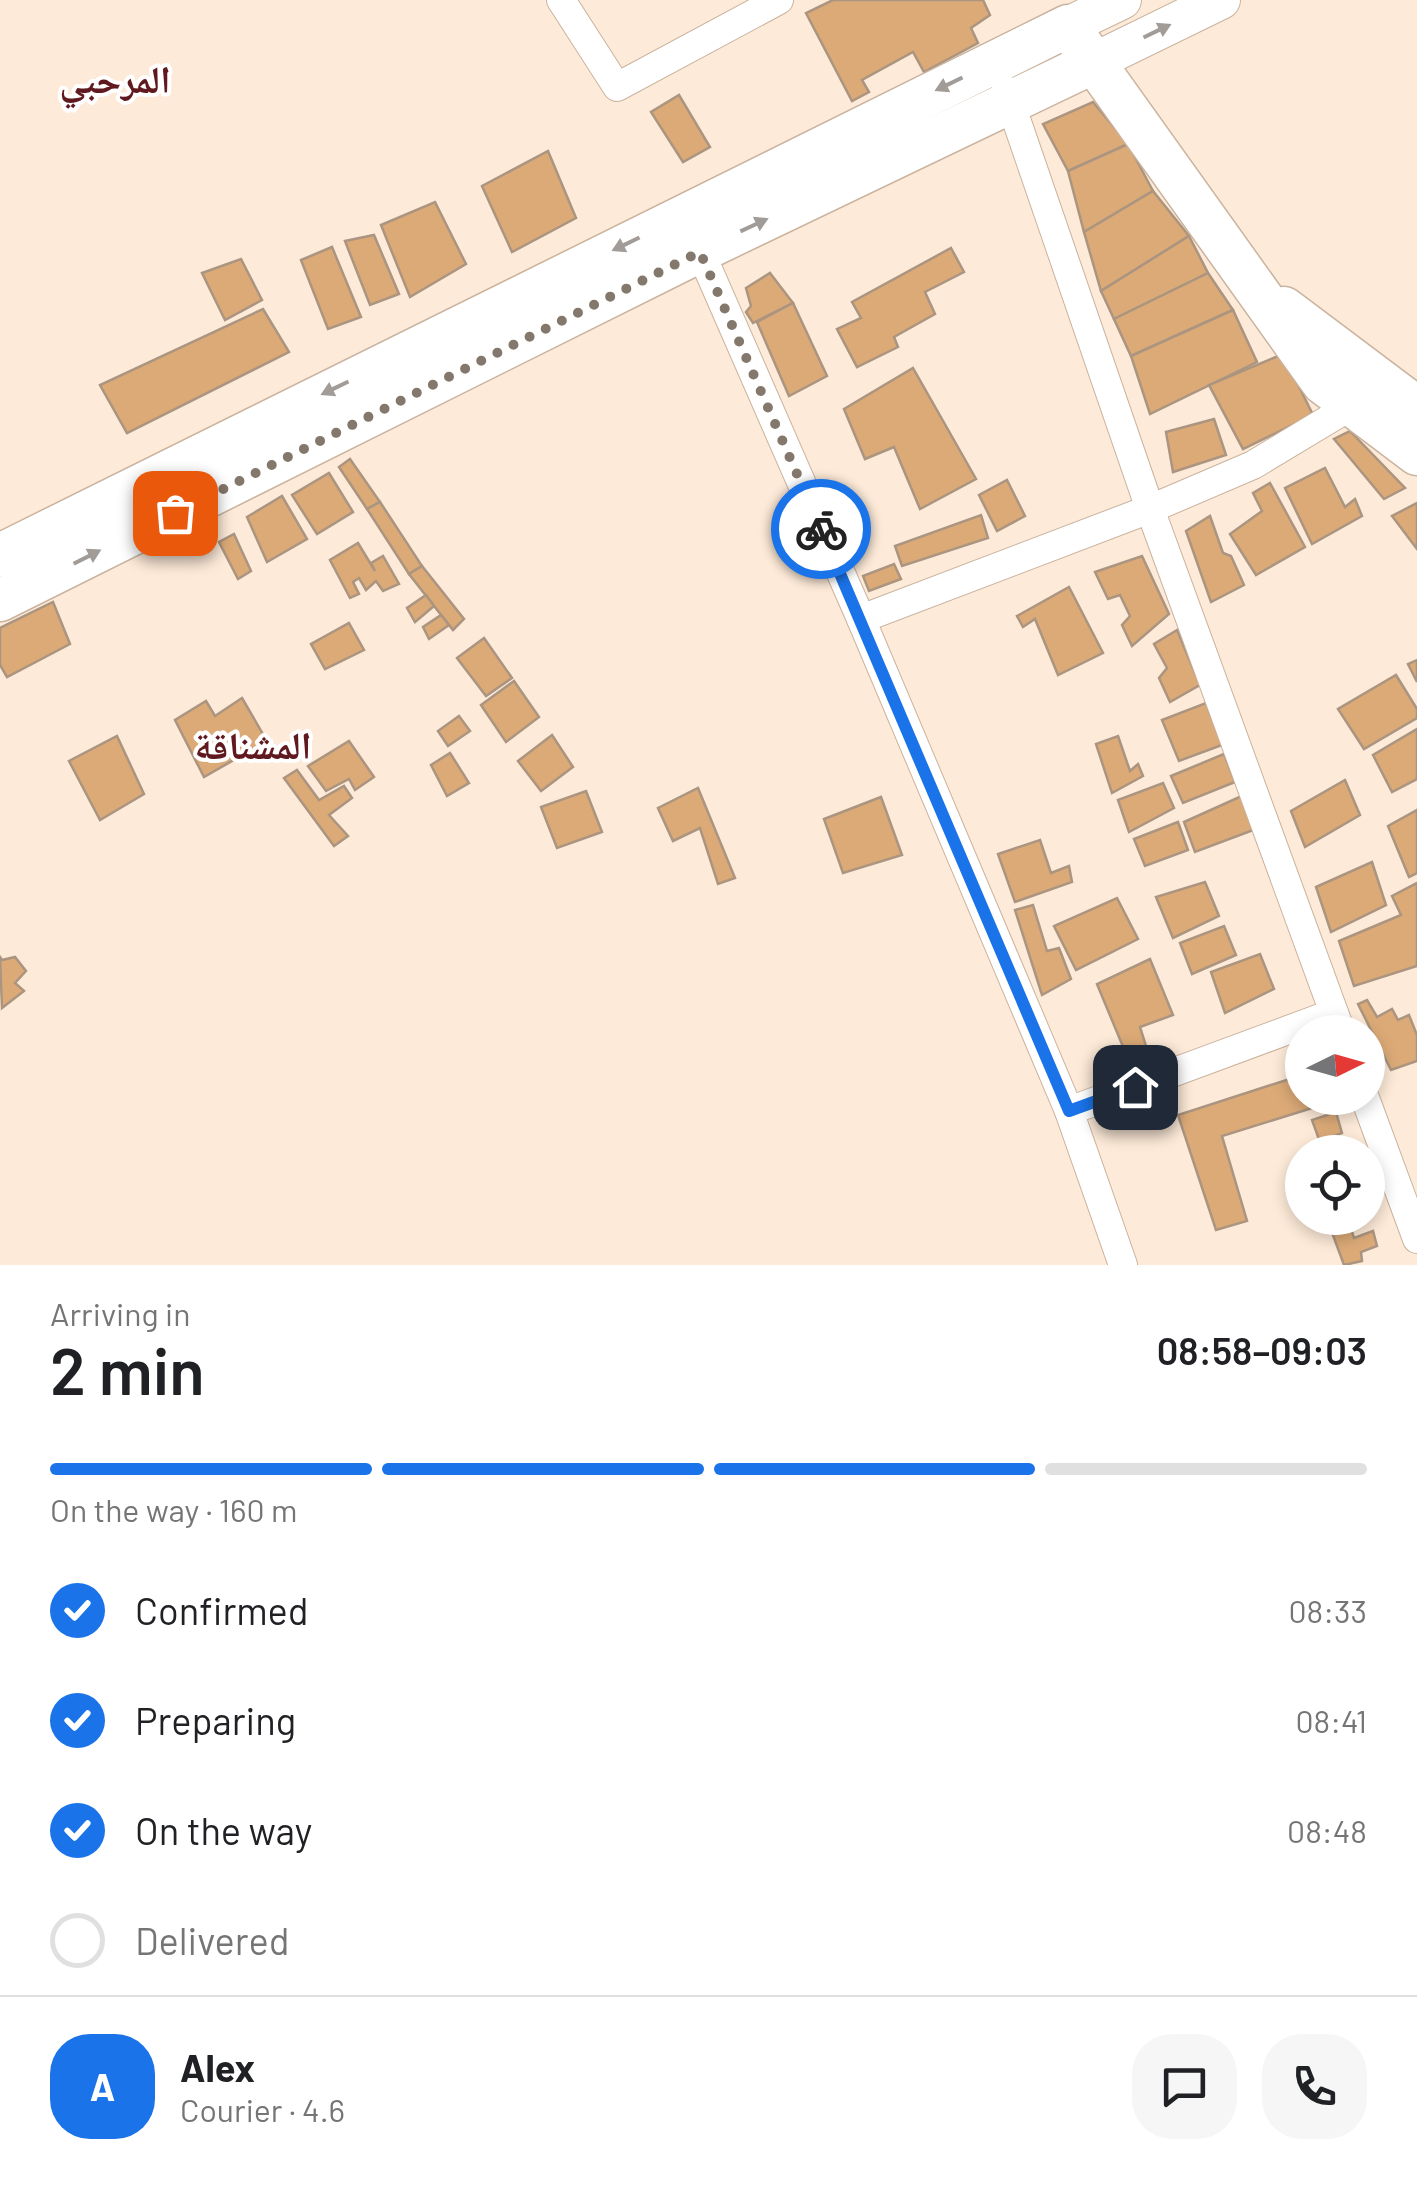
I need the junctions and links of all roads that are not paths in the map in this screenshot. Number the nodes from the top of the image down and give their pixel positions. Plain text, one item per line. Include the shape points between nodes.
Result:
1 (562, 0) edge
2 (779, 0) edge
3 (1122, 0) edge
4 (1221, 0) edge
5 (1068, 26) junction
6 (995, 61) junction
7 (1094, 62) junction
8 (1011, 103) junction
9 (700, 252) junction
10 (1251, 284) junction
11 (1351, 406) junction
12 (1417, 408) edge
13 (1417, 454) edge
14 (1150, 508) junction
15 (0, 555) edge
16 (0, 600) edge
17 (861, 619) junction
18 (1335, 1015) edge
19 (1285, 1040) edge
20 (1069, 1111) junction
21 (1371, 1115) edge
22 (1417, 1239) edge
23 (1123, 1265) edge

1 - 2 street via 617,88
3 - 5 street
7 -> 4 street
5 - 6 main road
5 - 7 main road
6 - 8 street
6 -> 15 main road
7 - 8 main road
7 - 10 main road
9 -> 8 main road
8 - 14 street
16 -> 9 main road
9 - 17 street
10 - 11 main road via 1324,383
10 - 12 main road
11 - 13 main road
11 - 14 street via 1253,466
14 - 17 street
14 - 18 street
17 - 20 street
19 - 20 street
20 - 23 street
21 - 22 street

